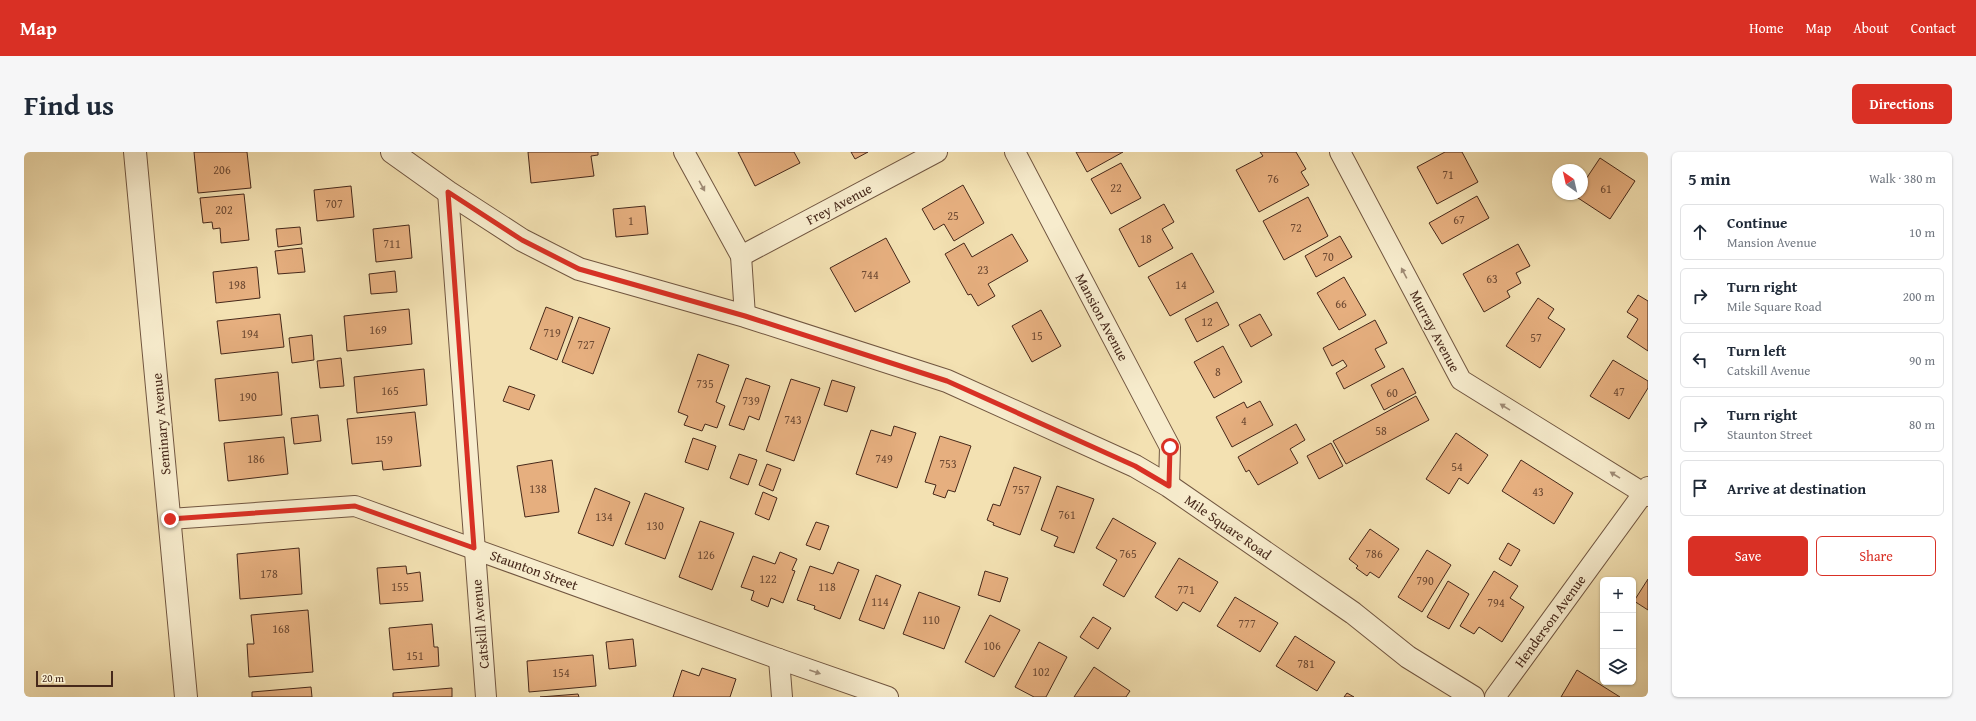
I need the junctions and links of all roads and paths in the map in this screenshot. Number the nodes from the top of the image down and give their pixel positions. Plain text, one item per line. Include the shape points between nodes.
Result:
1 (134, 152) edge
2 (392, 152) edge
3 (684, 152) edge
4 (937, 152) edge
5 (1015, 152) edge
6 (1340, 152) edge
7 (448, 192) junction
8 (741, 256) junction
9 (745, 316) junction
10 (1169, 486) junction
11 (1646, 492) edge
12 (170, 519) junction
13 (474, 548) junction
14 (779, 660) junction
15 (186, 697) edge
16 (486, 697) edge
17 (782, 697) edge
18 (888, 697) edge
19 (1473, 697) edge
20 (1495, 697) edge

1 - 12 street, Seminary Avenue
2 - 7 street, Mile Square Road
3 -> 8 street
4 - 8 street, Frey Avenue
5 - 10 street, Mansion Avenue via 1170,447
11 -> 6 street, Murray Avenue via 1461,380
7 - 9 street, Mile Square Road via 522,240 579,269
7 - 13 street, Catskill Avenue
8 - 9 street
9 - 10 street, Mile Square Road via 947,381 1135,466
10 - 19 street, Mile Square Road via 1353,613 1408,657
11 - 20 street, Henderson Avenue
12 - 13 street, Staunton Street via 355,506
12 - 15 street, Seminary Avenue
13 - 14 street, Staunton Street
13 - 16 street, Catskill Avenue
14 - 17 street
14 -> 18 street, Staunton Street

